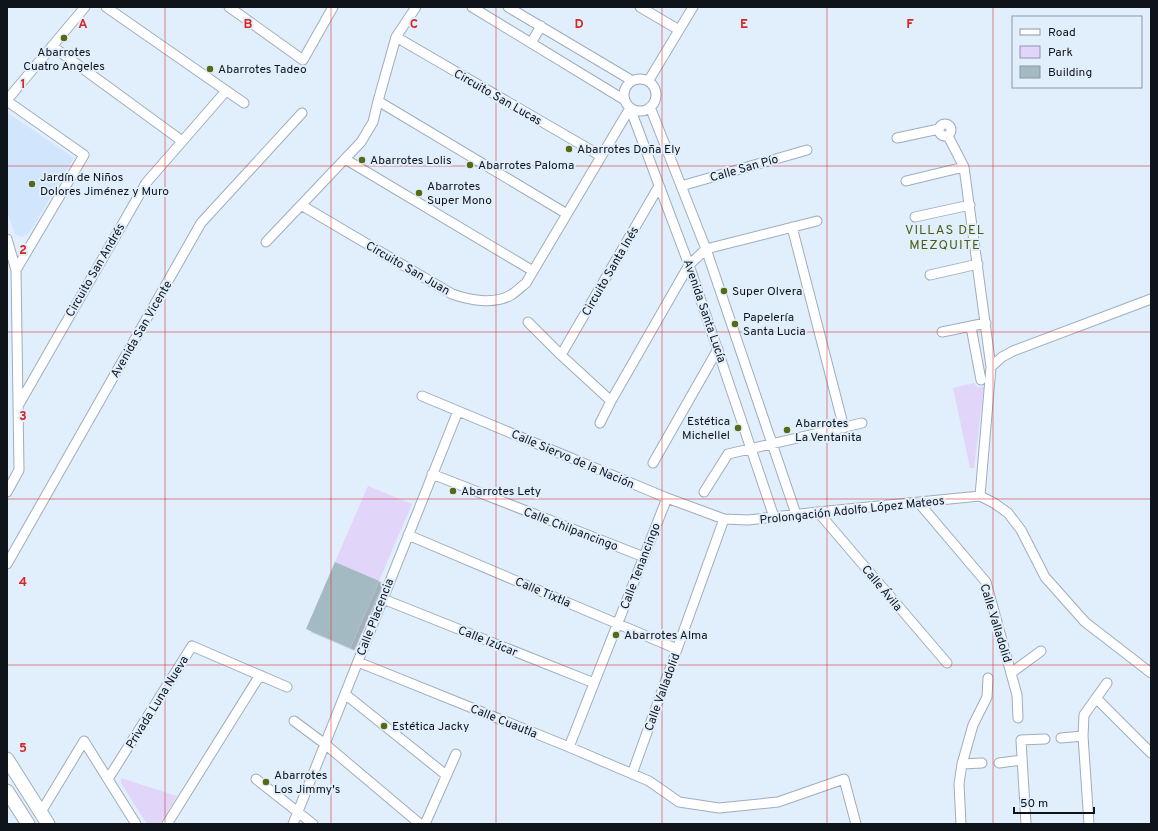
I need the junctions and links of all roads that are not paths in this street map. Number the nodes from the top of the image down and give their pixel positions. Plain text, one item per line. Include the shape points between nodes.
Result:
1 (85, 7) edge
2 (106, 7) edge
3 (229, 7) edge
4 (333, 7) edge
5 (416, 7) edge
6 (472, 7) edge
7 (508, 7) edge
8 (640, 7) edge
9 (692, 7) edge
10 (541, 26) junction
11 (679, 30) junction
12 (396, 37) junction
13 (531, 43) junction
14 (52, 46) junction
15 (631, 80) junction
16 (648, 80) junction
17 (226, 91) junction
18 (623, 99) junction
19 (7, 101) edge
20 (378, 101) junction
21 (244, 103) dead end
22 (630, 108) junction
23 (650, 108) junction
24 (302, 113) dead end
25 (897, 138) dead end
26 (182, 141) junction
27 (807, 150) dead end
28 (601, 156) junction
29 (345, 159) junction
30 (964, 167) junction
31 (906, 181) dead end
32 (660, 186) junction
33 (681, 186) junction
34 (301, 205) junction
35 (970, 205) junction
36 (567, 214) junction
37 (915, 217) dead end
38 (817, 221) dead end
39 (792, 227) junction
40 (7, 239) edge
41 (266, 242) dead end
42 (706, 249) junction
43 (978, 264) junction
44 (689, 265) junction
45 (16, 270) junction
46 (533, 271) junction
47 (930, 275) dead end
48 (1151, 299) edge
49 (528, 322) dead end
50 (986, 323) junction
51 (971, 327) junction
52 (942, 332) dead end
53 (718, 349) junction
54 (561, 355) junction
55 (991, 367) junction
56 (981, 380) dead end
57 (422, 396) dead end
58 (611, 401) junction
59 (18, 406) junction
60 (458, 411) junction
61 (600, 423) dead end
62 (862, 423) dead end
63 (844, 428) junction
64 (772, 444) junction
65 (751, 449) junction
66 (653, 463) dead end
67 (432, 474) junction
68 (7, 492) edge
69 (704, 492) dead end
70 (980, 496) junction
71 (667, 498) junction
72 (919, 503) junction
73 (818, 512) junction
74 (796, 514) junction
75 (774, 517) junction
76 (724, 519) junction
77 (408, 535) junction
78 (644, 557) junction
79 (7, 564) edge
80 (383, 599) junction
81 (618, 623) junction
82 (677, 649) junction
83 (1041, 651) dead end
84 (358, 662) junction
85 (947, 663) dead end
86 (1011, 673) junction
87 (1151, 673) edge
88 (260, 675) junction
89 (988, 678) dead end
90 (594, 683) junction
91 (1107, 683) dead end
92 (287, 687) dead end
93 (345, 694) junction
94 (1096, 698) junction
95 (1018, 718) dead end
96 (294, 721) dead end
97 (1083, 736) junction
98 (1061, 738) dead end
99 (1044, 739) dead end
100 (325, 744) junction
101 (569, 747) junction
102 (1151, 753) edge
103 (456, 754) dead end
104 (7, 759) edge
105 (1022, 760) junction
106 (999, 763) dead end
107 (962, 764) junction
108 (982, 764) dead end
109 (632, 774) junction
110 (446, 776) junction
111 (256, 778) dead end
112 (108, 779) junction
113 (7, 791) edge
114 (298, 811) junction
115 (41, 812) junction
116 (27, 823) edge
117 (48, 824) edge
118 (136, 824) edge
119 (167, 824) edge
120 (293, 824) edge
121 (313, 824) edge
122 (420, 824) edge
123 (424, 824) edge
124 (856, 824) edge
125 (961, 824) edge
126 (1026, 824) edge
127 (1089, 824) edge

1 - 14 street
2 - 17 street
3 - 4 street via 303,60
5 - 12 street
6 - 13 street
7 - 10 street
8 - 11 street
9 - 11 street
10 - 13 street
10 - 15 street
11 - 16 street
12 - 20 street
12 - 28 street, Circuito San Lucas
13 - 18 street
14 - 19 street
14 - 26 street
15 - 16 street
15 - 18 street via 624,88
16 - 23 street via 656,93 655,101
17 - 21 street
17 - 26 street, Circuito San Andrés
18 - 22 street
19 - 45 street via 84,155
20 - 29 street via 373,122 361,142
20 - 36 street
22 - 23 street via 637,111
22 - 28 street
22 - 32 street, Avenida Santa Lucía
23 - 33 street, Avenida Santa Lucía
24 - 79 street, Avenida San Vicente via 201,224
25 - 30 street via 939,129 944,124 949,125 952,129 948,136
26 - 59 street, Circuito San Andrés via 146,183
27 - 33 street, Calle San Pío
28 - 36 street
29 - 34 street
29 - 46 street
30 - 31 street
30 - 35 street
32 - 44 street, Avenida Santa Lucía
32 - 54 street, Circuito Santa Inés
33 - 42 street, Avenida Santa Lucía
34 - 41 street
34 - 46 street, Circuito San Juan via 462,298 476,301 509,296 526,283
35 - 37 street
35 - 43 street
36 - 46 street
38 - 39 street
39 - 42 street
39 - 63 street
40 - 45 street
42 - 44 street
42 - 64 street, Avenida Santa Lucía
43 - 47 street
43 - 50 street
44 - 53 street, Avenida Santa Lucía
44 - 58 street
45 - 59 street
48 - 55 street via 1013,351
49 - 54 street
50 - 51 street
50 - 55 street
51 - 52 street
51 - 56 street
53 - 65 street, Avenida Santa Lucía
53 - 66 street
54 - 58 street
55 - 70 street
57 - 60 street, Calle Siervo de la Nación
58 - 61 street
59 - 68 street via 19,470
60 - 67 street, Calle Placencia
60 - 71 street, Calle Siervo de la Nación
62 - 63 street
63 - 64 street
64 - 65 street
64 - 74 street, Avenida Santa Lucía
65 - 69 street via 728,454
65 - 75 street, Avenida Santa Lucía
67 - 77 street, Calle Placencia
67 - 78 street, Calle Chilpancingo
70 - 72 street, Prolongación Adolfo López Mateos
70 - 87 street via 1008,513 1021,530 1045,577 1085,622
71 - 76 street, Calle Siervo de la Nación
71 - 78 street, Calle Tenancingo
72 - 73 street, Prolongación Adolfo López Mateos
72 - 86 street, Calle Valladolid via 986,582
73 - 74 street, Prolongación Adolfo López Mateos
73 - 85 street, Calle Ávila
74 - 75 street, Prolongación Adolfo López Mateos
75 - 76 street, Prolongación Adolfo López Mateos
76 - 82 street, Calle Valladolid
77 - 80 street, Calle Placencia
77 - 81 street, Calle Tixtla
78 - 81 street, Calle Tenancingo
80 - 84 street, Calle Placencia
80 - 90 street, Calle Izúcar
81 - 82 street, Calle Tixtla
81 - 90 street, Calle Tenancingo
82 - 109 street, Calle Valladolid
83 - 86 street
84 - 93 street, Calle Placencia
84 - 101 street, Calle Cuautla
86 - 95 street, Calle Valladolid via 1017,695
88 - 92 street, Privada Luna Nueva
88 - 112 street, Privada Luna Nueva via 192,646
88 - 119 street
89 - 107 street via 987,697 973,725
90 - 101 street, Calle Tenancingo
91 - 94 street
93 - 100 street, Calle Placencia
93 - 110 street
94 - 97 street via 1084,715
94 - 102 street
96 - 100 street
97 - 98 street
97 - 127 street
99 - 105 street via 1021,740
100 - 114 street, Calle Placencia
100 - 122 street
101 - 109 street, Calle Cuautla
103 - 110 street
104 - 115 street
105 - 106 street
105 - 126 street
107 - 108 street
107 - 125 street via 959,784
109 - 124 street, Calle Cuautla via 649,781 679,802 719,808 778,802 844,779
110 - 123 street
111 - 114 street
112 - 115 street via 84,741
112 - 118 street
113 - 116 street
114 - 120 street, Calle Placencia
114 - 121 street
115 - 116 street
115 - 117 street

